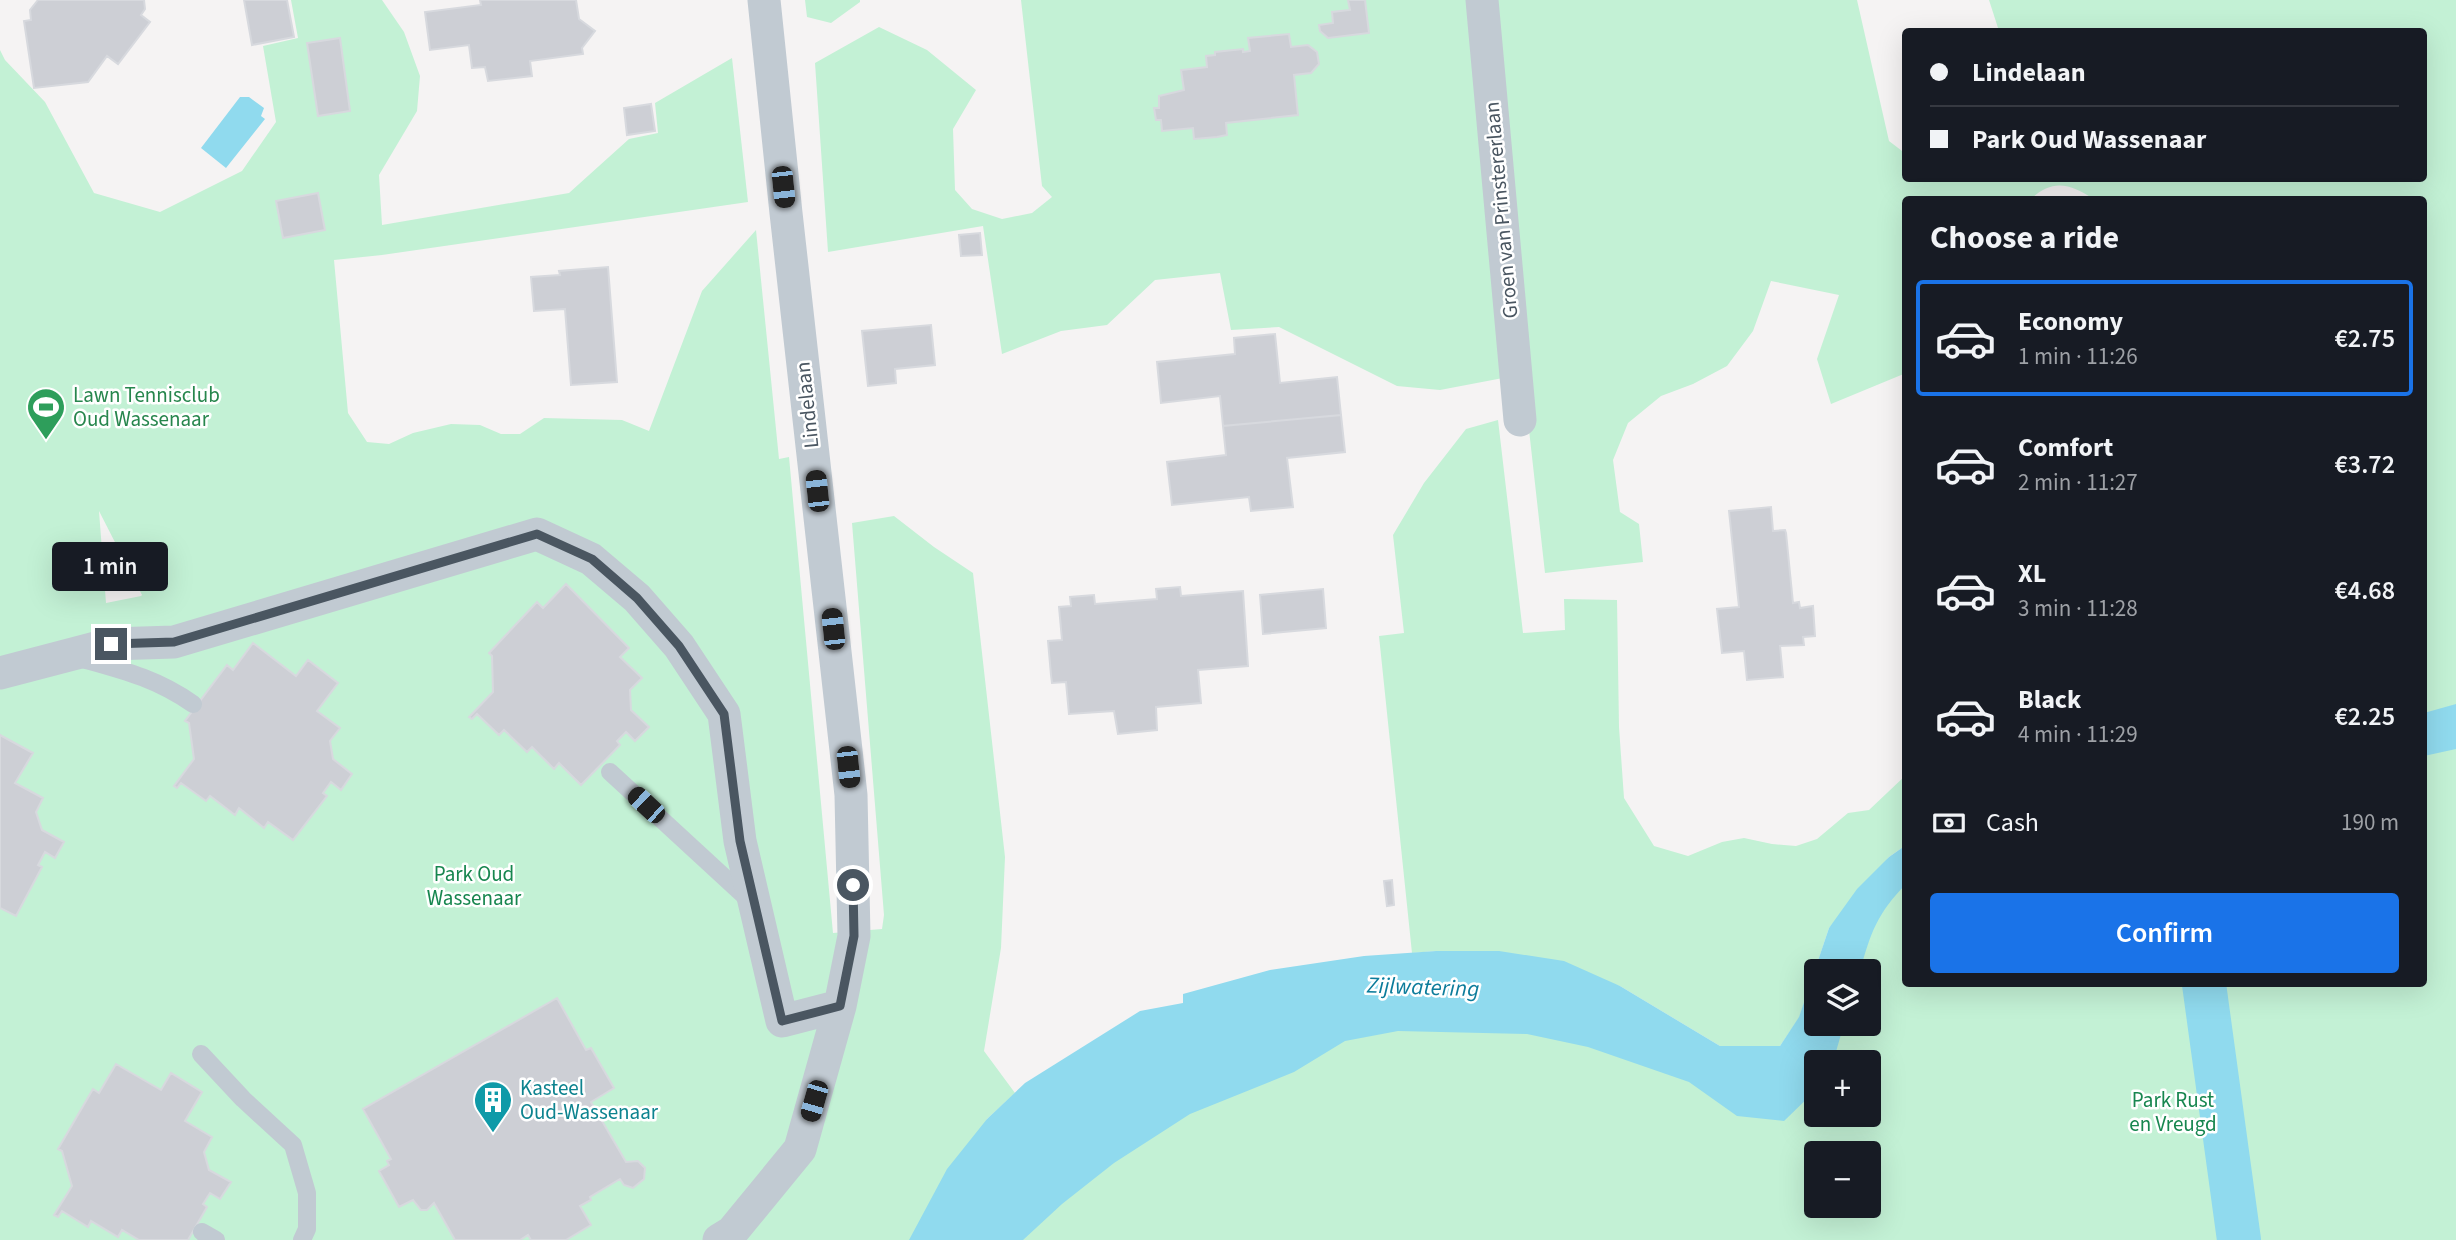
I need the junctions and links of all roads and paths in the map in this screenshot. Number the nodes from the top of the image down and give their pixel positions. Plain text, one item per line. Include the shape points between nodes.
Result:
1 (764, 0) edge
2 (1482, 0) edge
3 (1520, 420) dead end
4 (69, 655) junction
5 (0, 673) edge
6 (193, 704) dead end
7 (610, 772) dead end
8 (755, 906) junction
9 (840, 1006) junction
10 (201, 1054) dead end
11 (302, 1240) edge
12 (719, 1240) edge

1 - 9 street, Lindelaan via 851,794 854,936
2 - 3 street, Groen van Prinstererlaan
4 - 5 street
4 - 6 lane via 131,672 168,687
4 - 8 street via 111,644 174,642 537,534 592,559 637,598 679,646 724,714 740,841
7 - 8 lane
8 - 9 street via 782,1021
9 - 12 street via 800,1149 732,1231
10 - 11 lane via 293,1145 307,1193 307,1229

